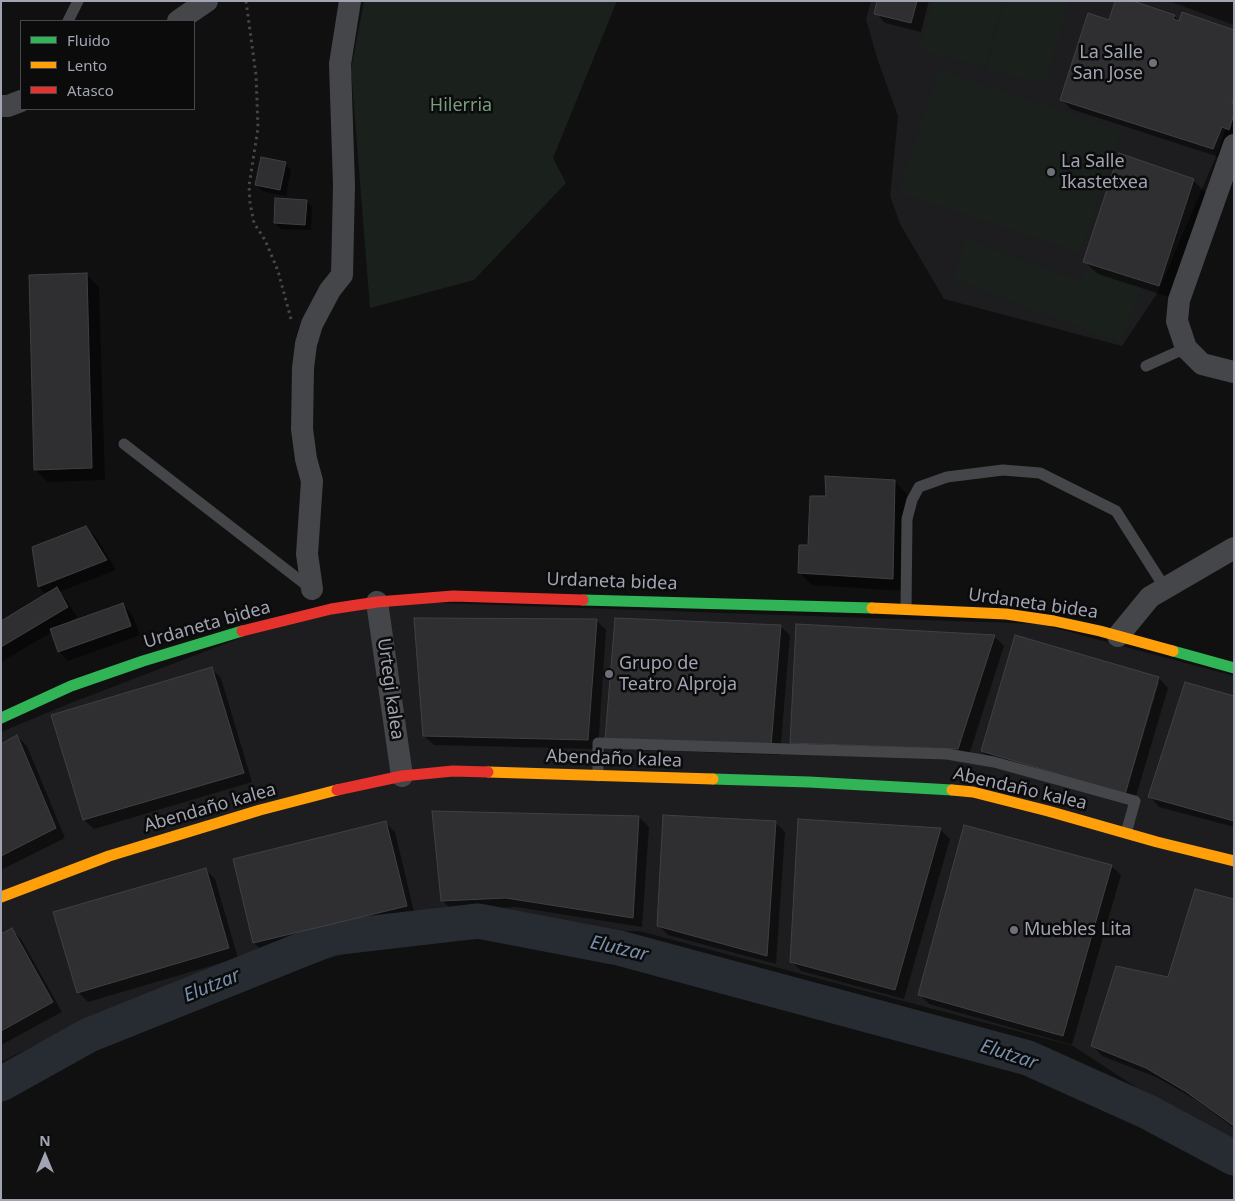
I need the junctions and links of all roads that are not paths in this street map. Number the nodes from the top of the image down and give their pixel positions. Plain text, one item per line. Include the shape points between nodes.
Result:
1 (78, 1) edge
2 (207, 1) edge
3 (350, 1) edge
4 (68, 20) edge
5 (179, 20) edge
6 (20, 101) edge
7 (1, 106) edge
8 (1234, 145) edge
9 (1186, 348) junction
10 (1146, 366) dead end
11 (1234, 372) edge
12 (124, 444) dead end
13 (1234, 548) edge
14 (1165, 588) junction
15 (315, 600) junction
16 (377, 602) junction
17 (906, 609) junction
18 (1118, 636) junction
19 (1234, 668) edge
20 (1, 718) edge
21 (402, 776) junction
22 (598, 776) junction
23 (1126, 833) junction
24 (1234, 862) edge
25 (1, 896) edge

1 - 4 lane
2 - 5 street
3 - 15 street via 340,64 344,186 342,275 312,324 303,368 302,429 312,481 306,554
6 - 7 street
8 - 9 street via 1179,300 1177,321
9 - 10 lane
9 - 11 street via 1202,364
12 - 15 lane
13 - 14 street
14 - 17 lane via 1116,511 1040,472 1003,470 947,477 919,486 907,519
14 - 18 street via 1150,597
15 - 16 street, Urdaneta bidea
15 - 20 street, Urdaneta bidea via 236,633 71,686
16 - 17 street, Urdaneta bidea via 454,596
16 - 21 street, Urtegi kalea
17 - 18 street, Urdaneta bidea via 1006,614
18 - 19 street, Urdaneta bidea
21 - 22 street, Abendaño kalea via 453,771
21 - 25 street, Abendaño kalea via 260,810 118,853
22 - 23 street, Abendaño kalea via 942,789 982,795
22 - 23 lane via 598,743 948,754 994,762 1135,801
23 - 24 street, Abendaño kalea

